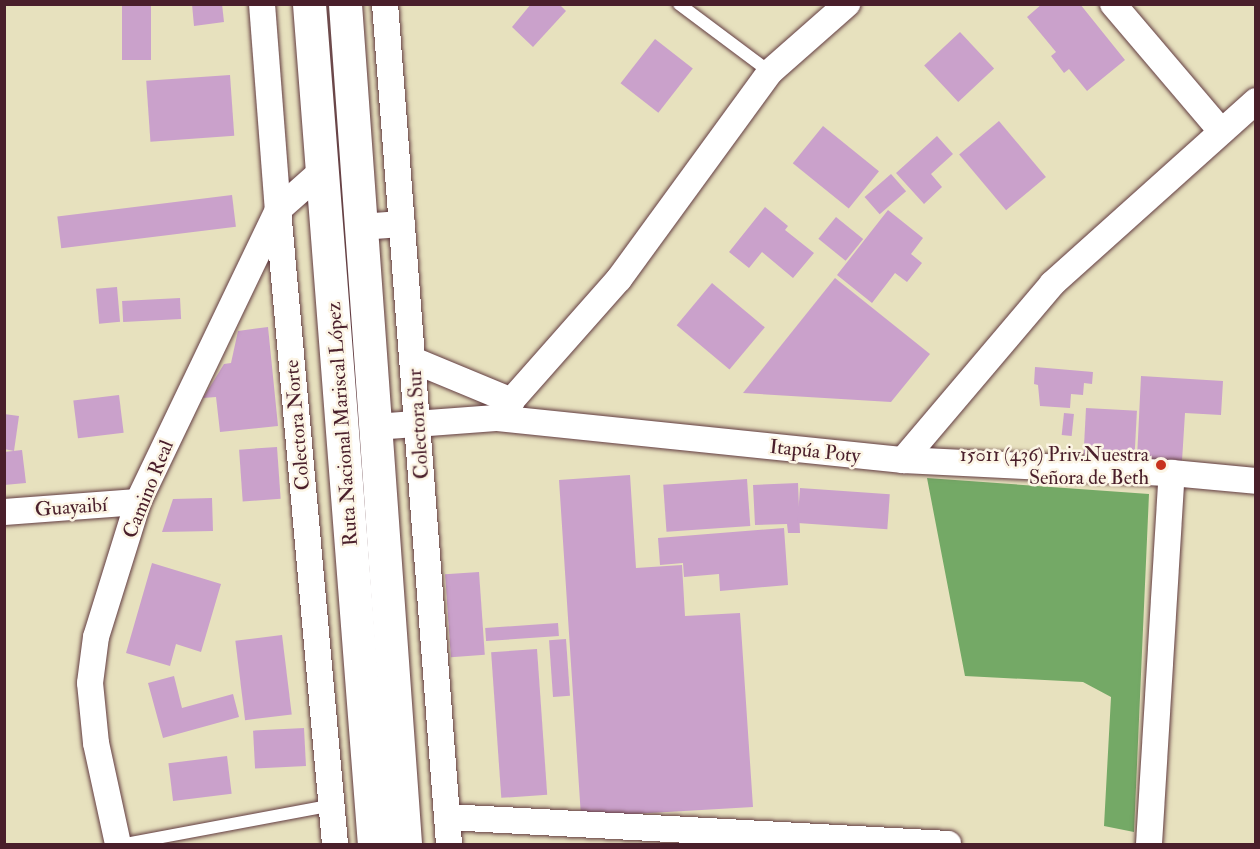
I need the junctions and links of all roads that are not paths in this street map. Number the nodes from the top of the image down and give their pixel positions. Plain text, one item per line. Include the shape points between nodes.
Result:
1 (262, 4) edge
2 (309, 4) edge
3 (345, 4) edge
4 (679, 4) edge
5 (847, 4) edge
6 (1113, 4) edge
7 (391, 8) edge
8 (770, 72) junction
9 (1256, 101) edge
10 (1221, 130) junction
11 (322, 171) junction
12 (278, 210) junction
13 (402, 224) junction
14 (360, 226) junction
15 (413, 360) junction
16 (504, 410) junction
17 (418, 422) junction
18 (375, 427) junction
19 (903, 460) junction
20 (1172, 473) junction
21 (1256, 481) edge
22 (138, 502) junction
23 (4, 512) edge
24 (333, 805) junction
25 (447, 817) junction
26 (118, 844) edge
27 (125, 844) edge
28 (335, 844) edge
29 (374, 844) edge
30 (405, 844) edge
31 (449, 844) edge
32 (948, 844) edge
33 (1149, 844) edge

1 - 12 street, Colectora Norte
2 - 11 highway, Ruta Nacional Mariscal López
3 - 14 highway, Ruta Nacional Mariscal López
4 - 8 lane
5 - 8 street
6 - 10 street
7 - 13 street, Colectora Sur
8 - 16 street via 620,279
9 - 10 street
10 - 19 street via 1053,284
11 - 12 street, Camino Real
11 - 29 highway, Ruta Nacional Mariscal López
12 - 22 street, Camino Real
12 - 24 street, Colectora Norte
13 - 14 street
13 - 15 street, Colectora Sur
14 - 18 highway, Ruta Nacional Mariscal López
15 - 16 street
15 - 17 street, Colectora Sur
16 - 17 street, Itapúa Poty
16 - 19 street, Itapúa Poty
17 - 18 street, Itapúa Poty
17 - 25 street, Colectora Sur
18 - 30 highway, Ruta Nacional Mariscal López
19 - 20 street, Itapúa Poty
20 - 21 street, Itapúa Poty
20 - 33 street
22 - 23 street, Guayaibí
22 - 26 street, Camino Real via 96,637 90,683 96,743
24 - 27 lane
24 - 28 street, Colectora Norte
25 - 31 street, Colectora Sur
25 - 32 street

